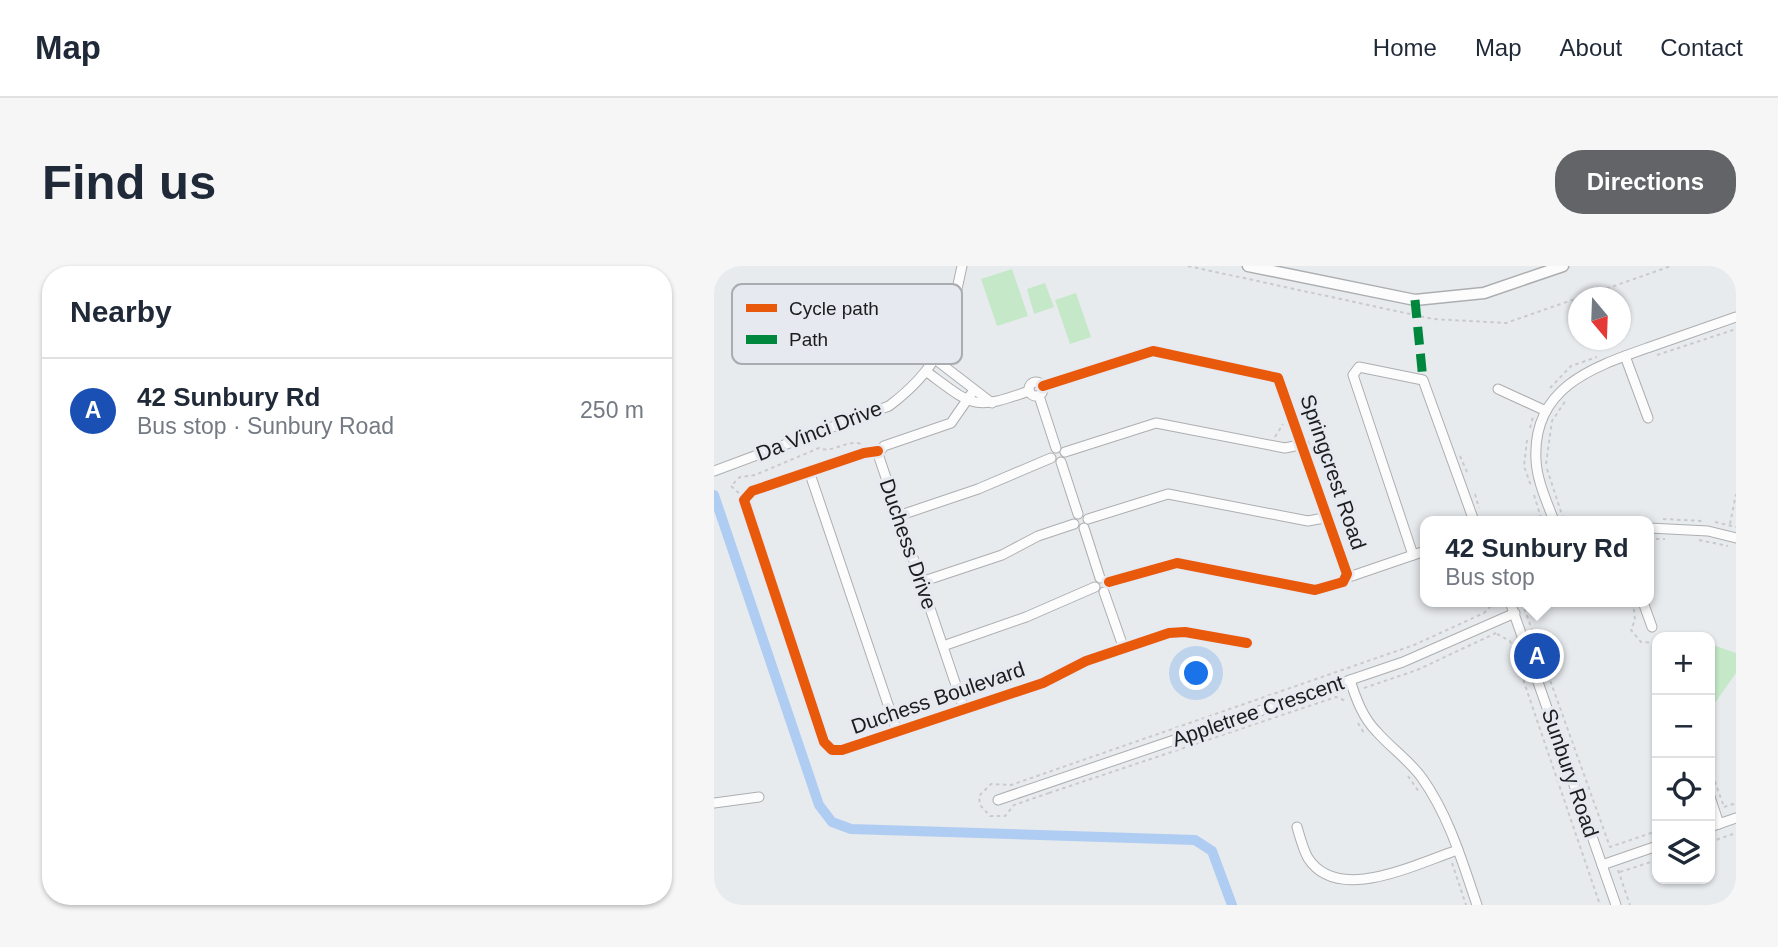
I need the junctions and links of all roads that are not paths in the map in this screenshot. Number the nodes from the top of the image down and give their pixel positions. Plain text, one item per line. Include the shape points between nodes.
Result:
1 (962, 266) edge
2 (1248, 266) edge
3 (1563, 266) edge
4 (958, 284) edge
5 (1736, 317) edge
6 (1625, 356) junction
7 (933, 364) edge
8 (941, 364) edge
9 (927, 372) junction
10 (1043, 386) junction
11 (1499, 388) dead end
12 (974, 390) junction
13 (1029, 391) junction
14 (1039, 396) junction
15 (966, 401) junction
16 (992, 403) junction
17 (1542, 409) junction
18 (1648, 418) dead end
19 (1304, 444) junction
20 (1060, 450) junction
21 (878, 451) junction
22 (1051, 458) junction
23 (1060, 462) junction
24 (715, 470) edge
25 (809, 471) junction
26 (1078, 514) junction
27 (898, 516) junction
28 (1472, 516) edge
29 (1552, 516) edge
30 (1329, 517) junction
31 (1074, 524) junction
32 (1086, 524) junction
33 (1654, 528) edge
34 (1736, 538) edge
35 (1420, 553) edge
36 (1413, 555) junction
37 (1346, 578) junction
38 (921, 582) junction
39 (1100, 585) junction
40 (1512, 607) edge
41 (1645, 607) edge
42 (1515, 614) junction
43 (1651, 627) dead end
44 (1247, 643) dead end
45 (943, 646) junction
46 (1124, 649) junction
47 (1350, 680) junction
48 (964, 709) junction
49 (897, 731) junction
50 (759, 797) dead end
51 (998, 800) dead end
52 (714, 803) edge
53 (1736, 818) edge
54 (1715, 826) edge
55 (1297, 827) dead end
56 (1652, 848) edge
57 (1453, 851) junction
58 (1602, 865) junction
59 (1477, 905) edge
60 (1616, 905) edge

1 - 4 street, Da Vinci Drive
2 - 3 street via 1415,300 1484,293
5 - 6 street
6 - 17 street via 1578,376
6 - 18 street
7 - 9 street, Da Vinci Drive
8 - 12 street
9 - 15 street
9 - 24 street, Da Vinci Drive via 889,406
10 - 13 street via 1035,382
10 - 14 street
10 - 19 street, Springcrest Road via 1140,353 1161,351 1278,378
11 - 17 street
12 - 15 street, Duchess Drive
12 - 16 street
13 - 14 street
13 - 16 street
14 - 20 street
15 - 16 street
15 - 21 street, Duchess Drive via 951,423
17 - 29 street via 1536,462
19 - 20 street via 1285,448 1156,423
19 - 30 street, Springcrest Road
20 - 22 street
20 - 23 street
21 - 25 street, Duchess Boulevard
21 - 27 street, Duchess Drive
22 - 23 street
22 - 27 street
23 - 26 street
25 - 49 street
25 - 49 street, Duchess Boulevard via 750,492 745,508 825,744 837,751
26 - 31 street
26 - 32 street
27 - 38 street, Duchess Drive
28 - 36 street via 1423,380 1359,367 1353,375
30 - 32 street via 1308,521 1168,494
30 - 37 street, Springcrest Road
31 - 32 street
31 - 38 street
32 - 39 street
33 - 34 street via 1708,531
35 - 36 street
36 - 37 street
37 - 39 street, Springcrest Road via 1315,590 1177,563
38 - 45 street, Duchess Drive
39 - 45 street
39 - 46 street
40 - 42 street, Sunbury Road
41 - 43 street
42 - 47 street, Appletree Crescent
42 - 58 street, Sunbury Road
44 - 46 street, Duchess Boulevard via 1176,632
45 - 48 street, Duchess Drive
46 - 48 street, Duchess Boulevard
47 - 51 street, Appletree Crescent
47 - 57 street via 1376,732 1420,775 1436,798
48 - 49 street, Duchess Boulevard
50 - 52 street
53 - 54 street
55 - 57 street via 1307,857 1338,880 1365,881
56 - 58 street
57 - 59 street
58 - 60 street, Sunbury Road

